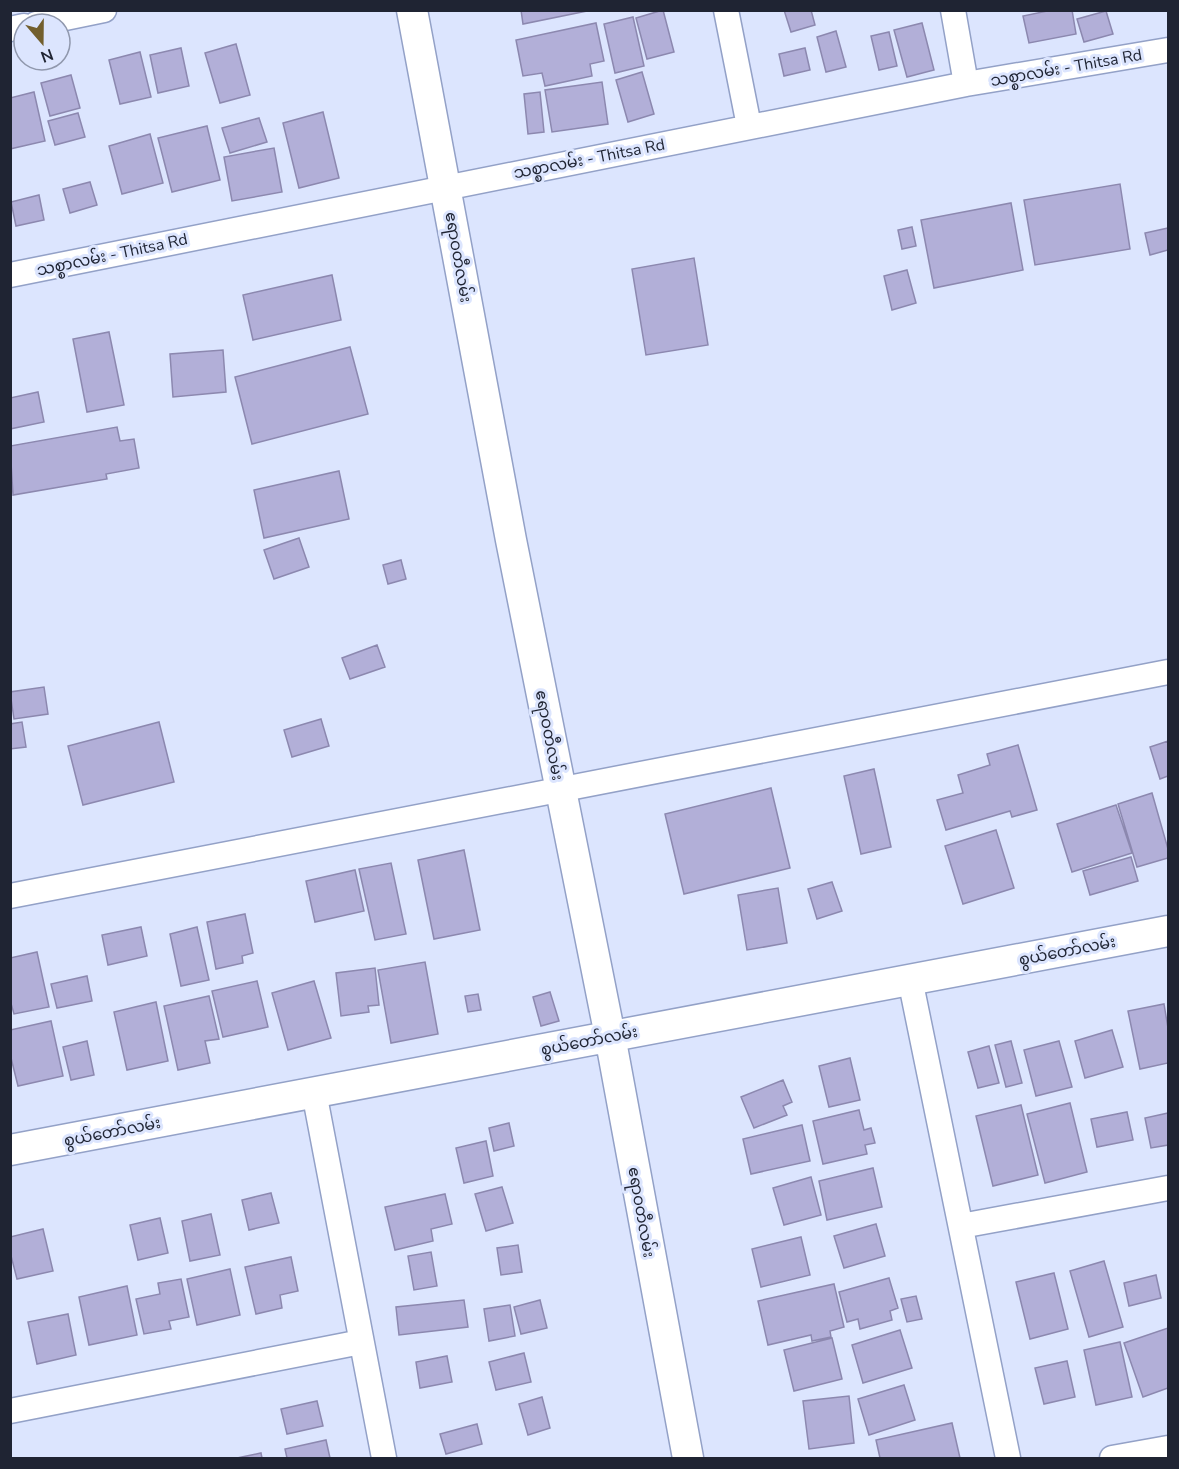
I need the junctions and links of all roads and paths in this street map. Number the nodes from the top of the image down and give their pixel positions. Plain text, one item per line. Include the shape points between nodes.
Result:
1 (412, 10) edge
2 (726, 10) edge
3 (954, 10) edge
4 (103, 11) edge
5 (72, 17) edge
6 (1168, 50) edge
7 (966, 84) junction
8 (749, 126) junction
9 (446, 186) junction
10 (10, 274) edge
11 (1168, 672) edge
12 (561, 788) junction
13 (10, 896) edge
14 (1168, 931) edge
15 (910, 979) junction
16 (610, 1036) junction
17 (314, 1092) junction
18 (10, 1150) edge
19 (1168, 1188) edge
20 (961, 1226) junction
21 (361, 1342) junction
22 (10, 1411) edge
23 (1168, 1448) edge
24 (384, 1458) edge
25 (688, 1458) edge
26 (1008, 1458) edge
27 (1112, 1458) edge

1 - 9 street, ဧရာဝတီလမ်း
2 - 8 street
3 - 7 street
4 - 5 street
6 - 7 street, သစ္စာလမ်း - Thitsa Rd
7 - 8 street, သစ္စာလမ်း - Thitsa Rd
8 - 9 street, သစ္စာလမ်း - Thitsa Rd
9 - 10 street, သစ္စာလမ်း - Thitsa Rd
9 - 12 street, ဧရာဝတီလမ်း
11 - 12 street
12 - 13 street
12 - 16 street, ဧရာဝတီလမ်း
14 - 15 street, စွယ်တော်လမ်း
15 - 16 street, စွယ်တော်လမ်း
15 - 20 street
16 - 17 street, စွယ်တော်လမ်း
16 - 25 street, ဧရာဝတီလမ်း
17 - 18 street, စွယ်တော်လမ်း
17 - 21 street
19 - 20 street
20 - 26 street
21 - 22 street
21 - 24 street
23 - 27 street

